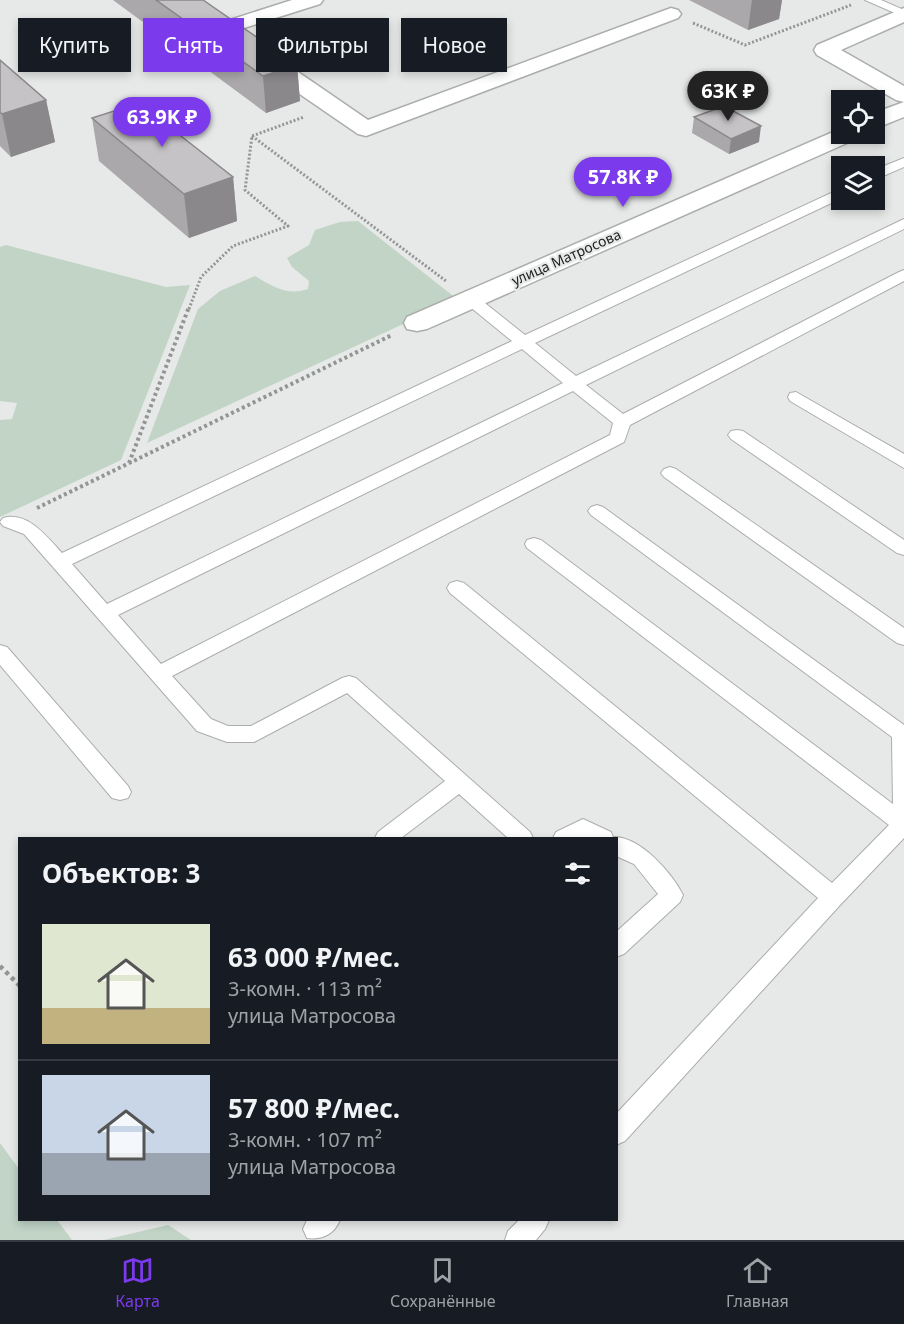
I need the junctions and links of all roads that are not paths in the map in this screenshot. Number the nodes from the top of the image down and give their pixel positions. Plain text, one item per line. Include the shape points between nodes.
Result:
1 (313, 0) edge
2 (871, 0) edge
3 (671, 14) road end
4 (903, 14) edge
5 (904, 95) edge
6 (904, 109) edge
7 (885, 117) edge
8 (831, 141) edge
9 (904, 162) edge
10 (885, 171) edge
11 (831, 197) edge
12 (904, 223) edge
13 (904, 275) edge
14 (470, 299) junction
15 (417, 323) road end
16 (523, 342) junction
17 (575, 384) junction
18 (795, 397) dead end
19 (622, 422) junction
20 (737, 435) dead end
21 (904, 462) edge
22 (670, 473) dead end
23 (597, 511) dead end
24 (9, 522) road end
25 (534, 544) dead end
26 (904, 549) edge
27 (59, 562) junction
28 (457, 588) dead end
29 (105, 613) junction
30 (904, 638) edge
31 (0, 652) edge
32 (158, 674) junction
33 (460, 782) junction
34 (120, 792) dead end
35 (904, 824) edge
36 (387, 837) edge
37 (521, 837) edge
38 (566, 837) edge
39 (601, 837) edge
40 (618, 846) edge
41 (833, 897) junction
42 (618, 945) edge
43 (618, 1130) edge
44 (535, 1221) edge
45 (518, 1240) edge

1 - 3 street via 212,23 366,129
2 - 4 lane
4 - 5 street via 825,50
6 - 7 street
8 - 14 street, улица Матросова
9 - 10 lane
11 - 16 lane
12 - 17 lane
13 - 19 lane
14 - 15 street, улица Матросова
14 - 16 lane
16 - 17 lane
16 - 27 lane
17 - 19 lane
17 - 29 lane
18 - 21 lane
19 - 32 lane via 618,438
20 - 26 lane
22 - 30 lane
23 - 35 lane via 902,734
24 - 27 lane via 32,530
25 - 35 lane
27 - 29 lane
28 - 41 lane
29 - 32 lane
31 - 34 lane
32 - 33 lane via 204,725 228,734 255,734 349,683
33 - 36 lane
33 - 37 lane
35 - 41 lane
38 - 39 lane via 583,828
40 - 42 lane via 642,858 672,895
41 - 43 lane
44 - 45 lane

